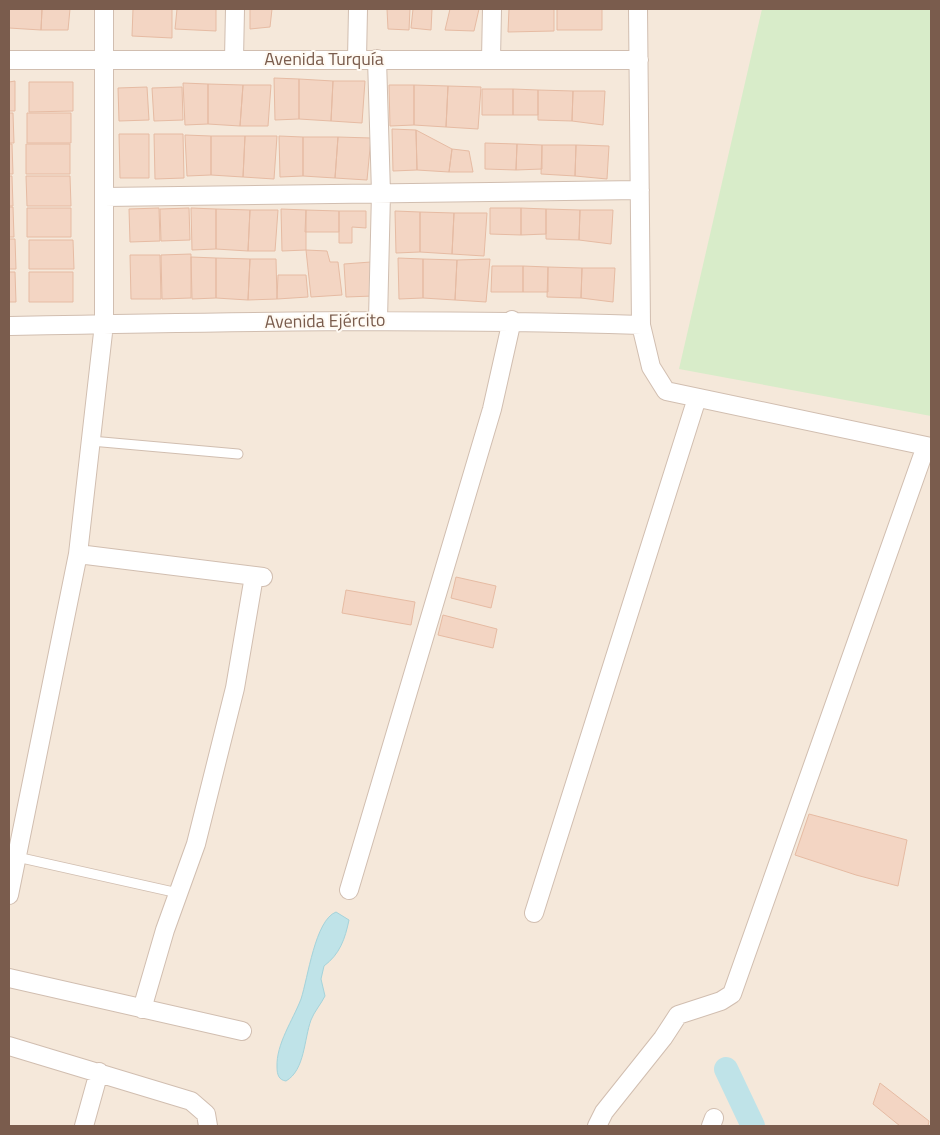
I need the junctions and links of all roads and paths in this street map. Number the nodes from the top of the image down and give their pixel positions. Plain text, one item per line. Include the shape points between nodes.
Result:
1 (104, 9) edge
2 (235, 9) edge
3 (358, 9) edge
4 (492, 9) edge
5 (638, 9) edge
6 (234, 58) junction
7 (357, 59) junction
8 (377, 59) junction
9 (491, 59) junction
10 (9, 60) edge
11 (104, 60) junction
12 (639, 60) junction
13 (640, 190) junction
14 (381, 193) junction
15 (104, 197) junction
16 (378, 320) junction
17 (512, 320) junction
18 (104, 324) junction
19 (641, 325) junction
20 (9, 326) edge
21 (696, 398) junction
22 (91, 441) junction
23 (929, 446) edge
24 (238, 454) dead end
25 (78, 554) junction
26 (17, 857) junction
27 (349, 890) dead end
28 (178, 893) junction
29 (9, 895) edge
30 (534, 913) dead end
31 (9, 978) edge
32 (142, 1008) junction
33 (242, 1031) dead end
34 (9, 1046) edge
35 (99, 1072) junction
36 (84, 1126) edge
37 (208, 1126) edge
38 (597, 1126) edge

1 - 11 street
2 - 6 street
3 - 7 street
4 - 9 street
5 - 12 street
6 - 7 street, Avenida Turquía
6 - 11 street, Avenida Turquía
7 - 8 street, Avenida Turquía
8 - 9 street, Avenida Turquía
8 - 14 street
9 - 12 street, Avenida Turquía
10 - 11 street, Avenida Turquía
11 - 15 street
12 - 13 street
13 - 14 street
13 - 19 street
14 - 15 street
14 - 16 street
15 - 18 street
16 - 17 street, Avenida Ejército
16 - 18 street, Avenida Ejército
17 - 19 street, Avenida Ejército
17 - 27 street via 492,410
18 - 20 street, Avenida Ejército
18 - 22 street
19 - 21 street via 651,367 666,391
21 - 23 street
21 - 30 street
22 - 24 lane
22 - 25 street
23 - 38 street via 732,994 721,1001 678,1014 604,1112
25 - 26 street
25 - 28 street via 259,577 196,844
26 - 28 lane
26 - 29 street
28 - 32 street
31 - 32 street
32 - 33 street
34 - 35 street
35 - 36 street
35 - 37 street via 190,1101 206,1114

